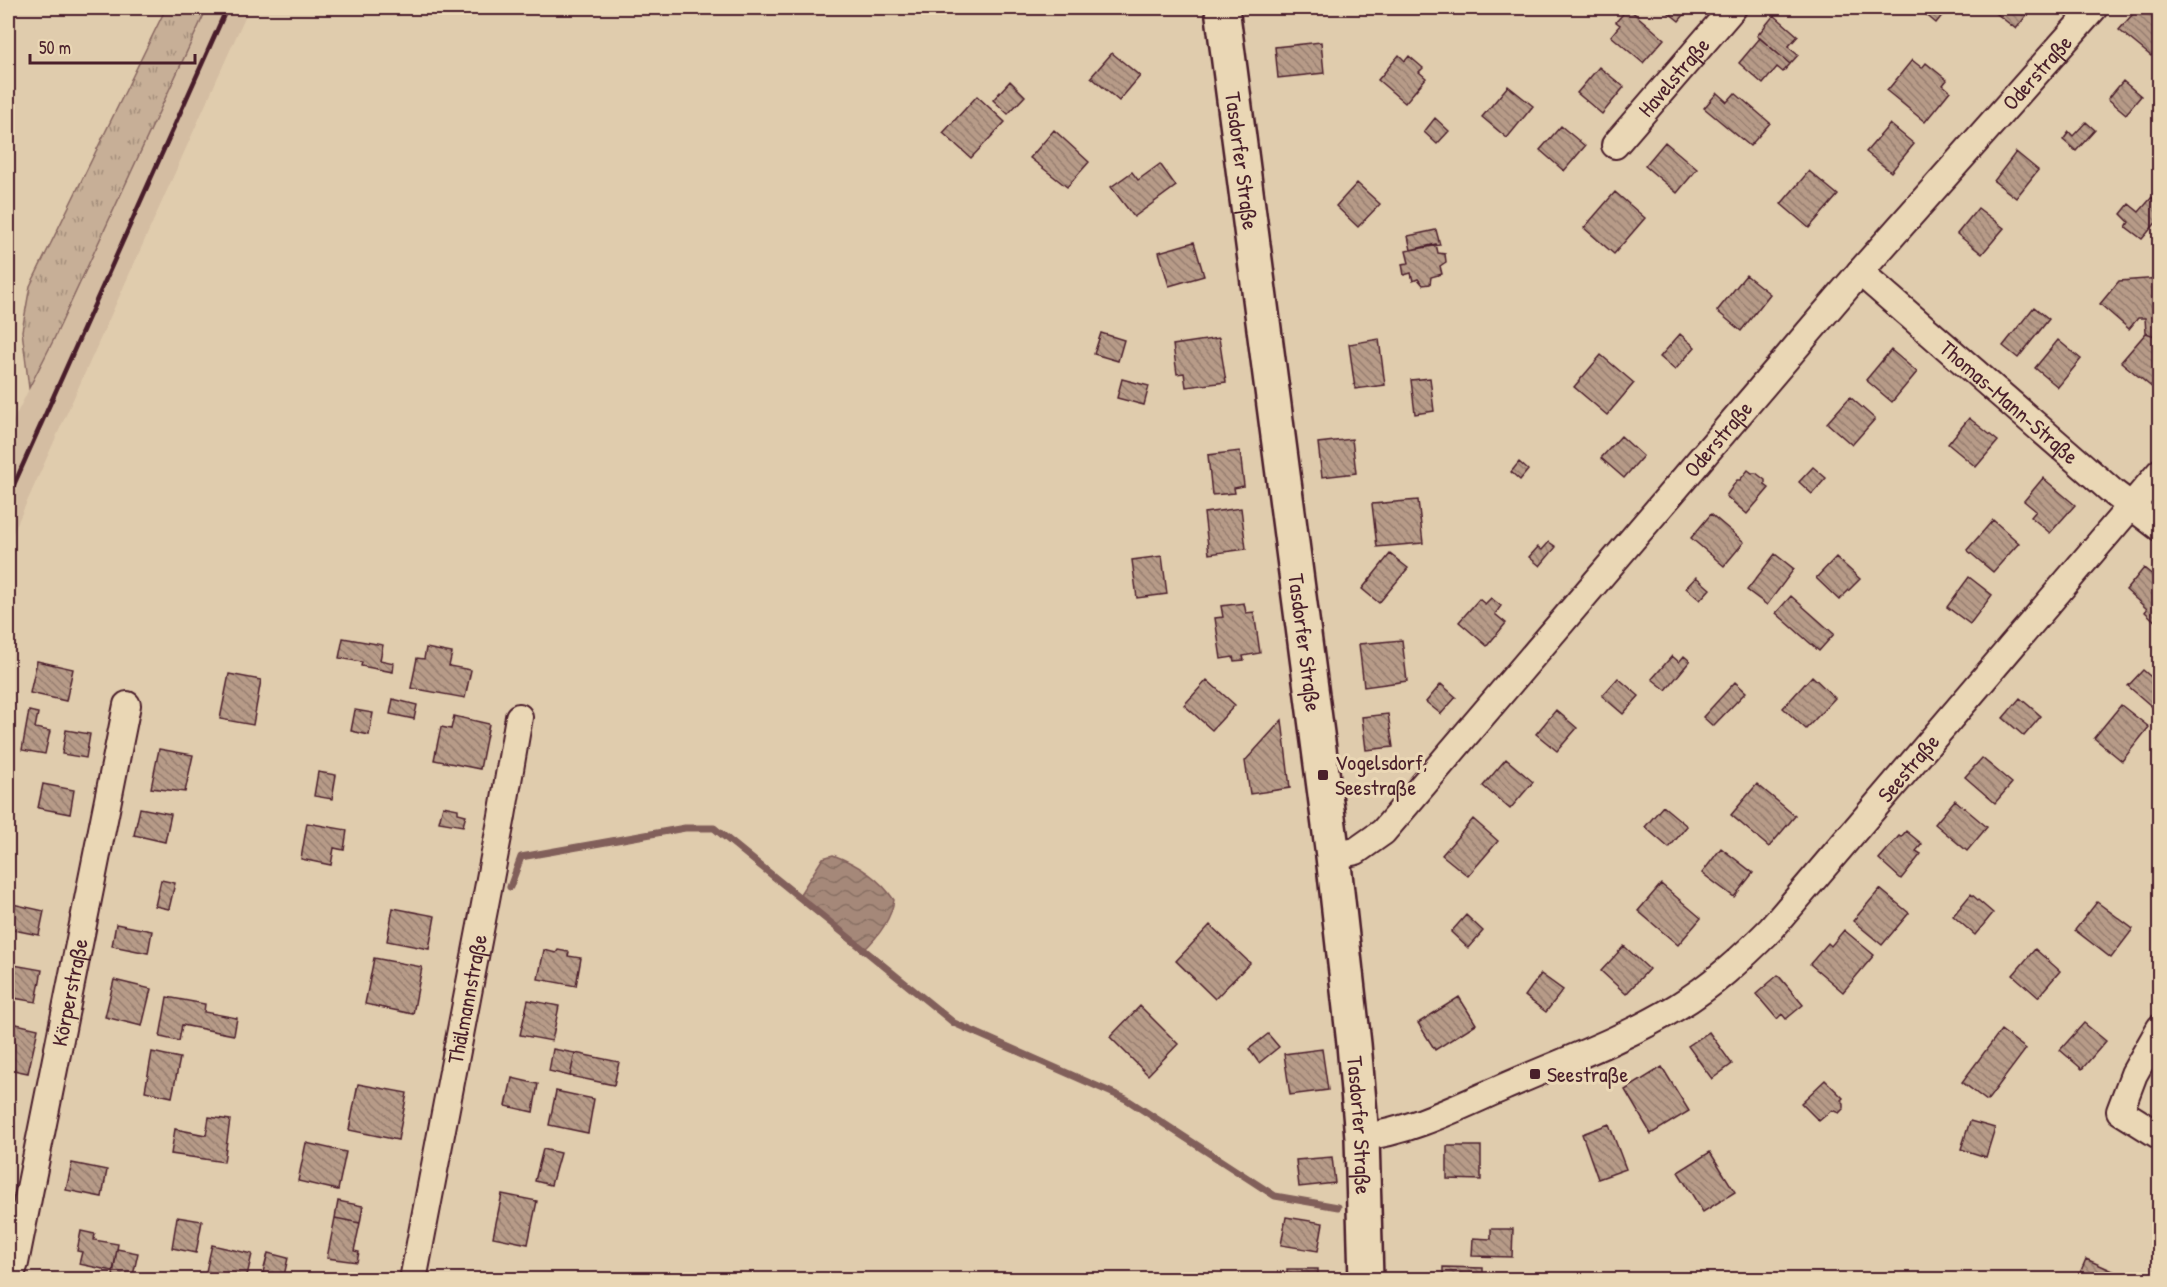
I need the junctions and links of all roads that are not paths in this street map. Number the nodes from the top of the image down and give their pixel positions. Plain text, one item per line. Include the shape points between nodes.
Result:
1 (1222, 8) edge
2 (1733, 8) edge
3 (2094, 8) edge
4 (1615, 146) dead end
5 (1860, 272) junction
6 (2160, 472) edge
7 (2132, 505) junction
8 (2160, 528) edge
9 (127, 705) dead end
10 (519, 717) dead end
11 (1333, 856) junction
12 (2160, 1028) edge
13 (2160, 1136) edge
14 (1362, 1137) junction
15 (9, 1280) edge
16 (413, 1280) edge
17 (1366, 1280) edge

1 - 11 main road, Tasdorfer Straße
2 - 4 street, Havelstraße
3 - 5 street, Oderstraße
5 - 7 street, Thomas-Mann-Straße
5 - 11 street, Oderstraße via 1383,832 1356,851
6 - 7 street, Seestraße
7 - 8 street, Thomas-Mann-Straße
7 - 14 street, Seestraße via 1738,963 1677,1007 1624,1035 1393,1132
9 - 15 street, Körperstraße
10 - 16 street, Thälmannstraße
11 - 14 main road, Tasdorfer Straße
12 - 13 street via 2134,1074 2120,1111
14 - 17 main road, Tasdorfer Straße

